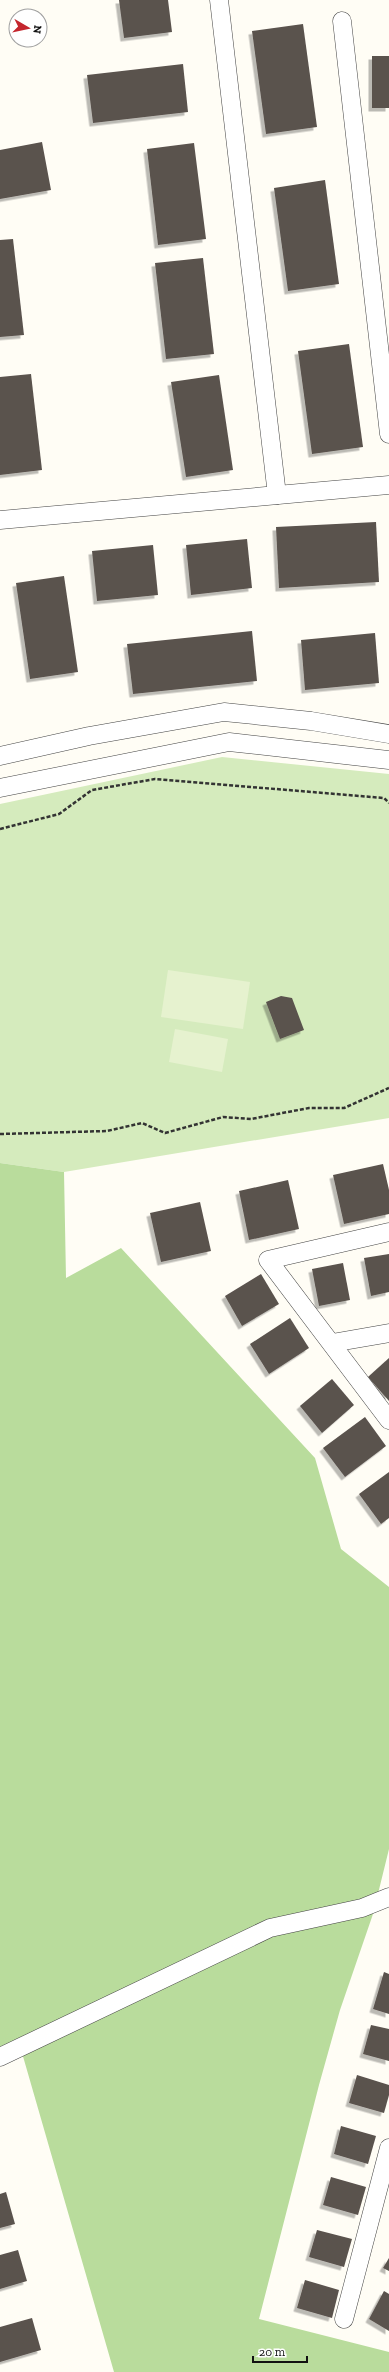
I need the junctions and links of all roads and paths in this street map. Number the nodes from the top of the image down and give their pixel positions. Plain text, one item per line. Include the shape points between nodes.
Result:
1 (219, 0) edge
2 (342, 21) dead end
3 (389, 434) edge
4 (389, 485) edge
5 (278, 495) junction
6 (0, 520) edge
7 (389, 734) edge
8 (0, 756) edge
9 (389, 760) edge
10 (1, 783) edge
11 (389, 803) edge
12 (0, 829) edge
13 (389, 1088) edge
14 (0, 1134) edge
15 (389, 1232) edge
16 (389, 1332) edge
17 (332, 1343) junction
18 (389, 1420) edge
19 (389, 1897) edge
20 (0, 2057) edge
21 (389, 2148) edge
22 (344, 2319) dead end

1 - 5 street
2 - 3 street
4 - 5 street
5 - 6 street
7 - 8 street via 312,721 224,712 88,736
9 - 10 street via 229,742
11 - 12 path via 384,798 155,779 92,790 59,814
13 - 14 path via 344,1108 309,1108 251,1119 223,1117 165,1133 142,1123 107,1131
15 - 17 street via 268,1260
16 - 17 street
17 - 18 street
19 - 20 street via 362,1908 270,1928
21 - 22 street

